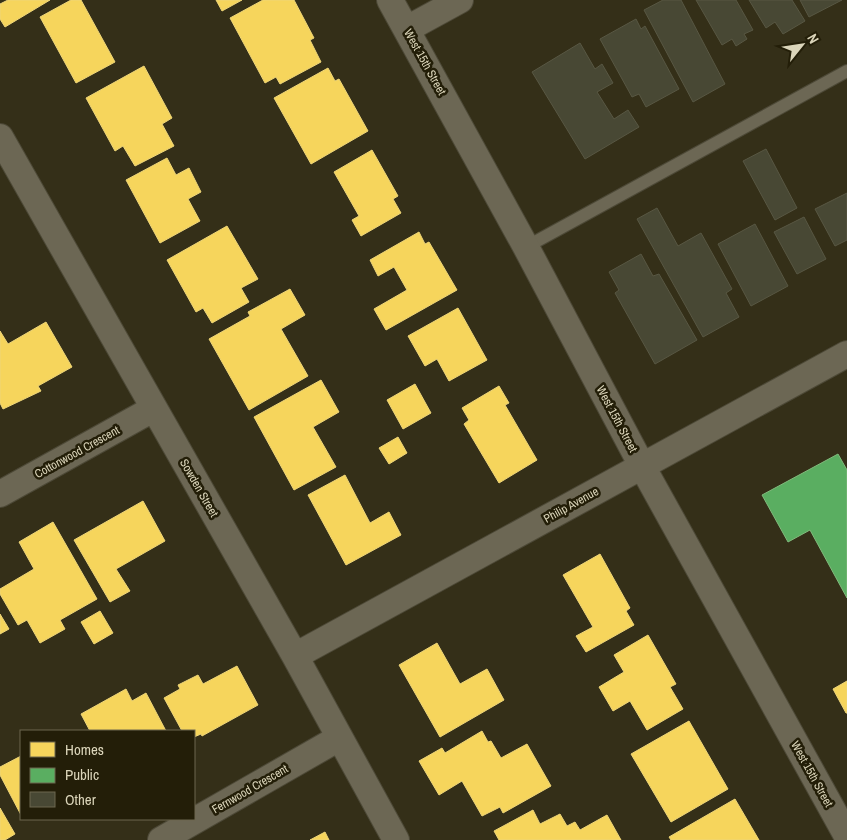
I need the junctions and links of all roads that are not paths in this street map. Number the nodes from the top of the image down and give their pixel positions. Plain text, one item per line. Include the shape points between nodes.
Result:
1 (390, 0) edge
2 (460, 0) edge
3 (407, 29) junction
4 (847, 71) edge
5 (0, 137) edge
6 (526, 247) junction
7 (847, 354) edge
8 (153, 409) junction
9 (642, 466) junction
10 (0, 494) edge
11 (295, 656) junction
12 (339, 738) junction
13 (847, 836) edge
14 (160, 840) edge
15 (396, 840) edge

1 - 3 street, West 15th Street
2 - 3 street
3 - 6 street, West 15th Street
4 - 6 lane
5 - 8 street, Sowden Street
6 - 9 street, West 15th Street
7 - 9 street, Philip Avenue
8 - 10 street, Cottonwood Crescent
8 - 11 street, Sowden Street
9 - 11 street, Philip Avenue
9 - 13 street, West 15th Street
11 - 12 street, Sowden Street
12 - 14 street, Fernwood Crescent
12 - 15 street, Sowden Street

